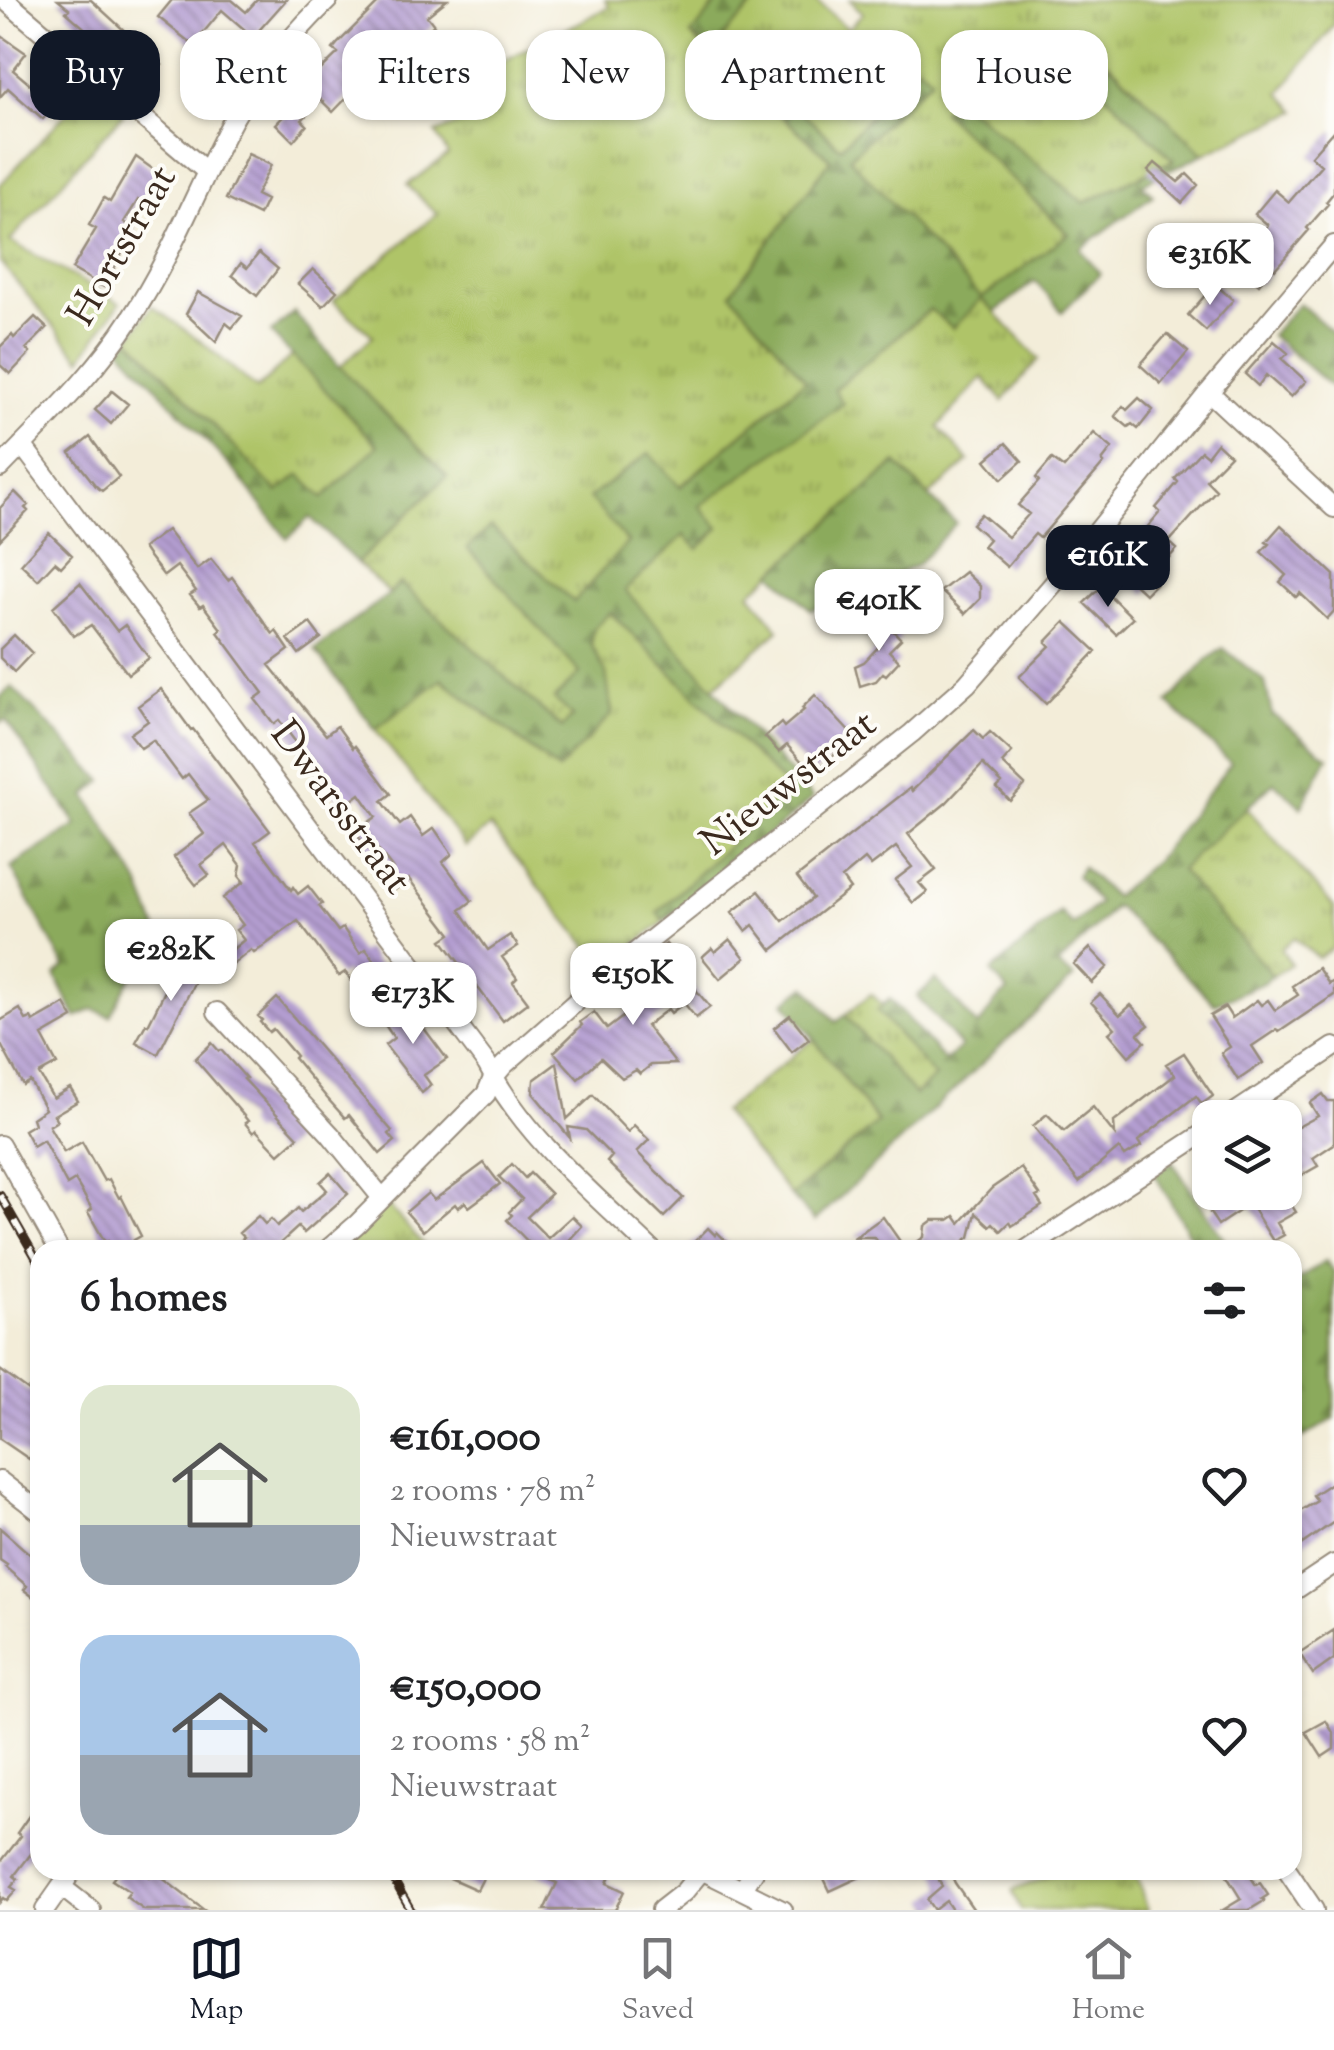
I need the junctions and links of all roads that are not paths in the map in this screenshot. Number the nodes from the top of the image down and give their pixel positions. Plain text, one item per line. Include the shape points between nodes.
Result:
1 (5, 0) edge
2 (328, 0) edge
3 (207, 172) junction
4 (1334, 245) edge
5 (1209, 392) junction
6 (22, 445) junction
7 (0, 468) edge
8 (1334, 508) edge
9 (217, 1012) dead end
10 (1334, 1047) edge
11 (494, 1078) junction
12 (1254, 1100) edge
13 (1192, 1141) edge
14 (0, 1146) edge
15 (382, 1198) junction
16 (53, 1240) edge
17 (338, 1240) edge
18 (642, 1240) edge
19 (1041, 1240) edge
20 (0, 1480) edge
21 (30, 1504) edge
22 (1334, 1564) edge
23 (1302, 1585) edge
24 (67, 1880) edge
25 (694, 1880) edge
26 (723, 1880) edge
27 (748, 1880) edge
28 (1294, 1880) edge
29 (62, 1888) junction
30 (742, 1889) junction
31 (45, 1910) edge
32 (91, 1910) edge
33 (661, 1910) edge
34 (782, 1910) edge
35 (1314, 1910) edge

1 - 3 street
2 - 3 street, Hortstraat via 235,117
3 - 6 street, Hortstraat via 131,320 82,384
4 - 5 street, Nieuwstraat
5 - 8 street
5 - 11 street, Nieuwstraat via 966,684 609,973
6 - 7 street, Hortstraat
6 - 11 street, Dwarsstraat
9 - 15 street
10 - 12 street
11 - 15 street, Nieuwstraat via 486,1094
11 - 18 street, Dwarsstraat via 554,1155
13 - 19 street
14 - 16 street
15 - 17 street, Nieuwstraat
20 - 21 street
22 - 23 street
24 - 29 street
25 - 33 street
26 - 30 street
27 - 30 street
28 - 35 street
29 - 31 street
29 - 32 street
30 - 34 street

